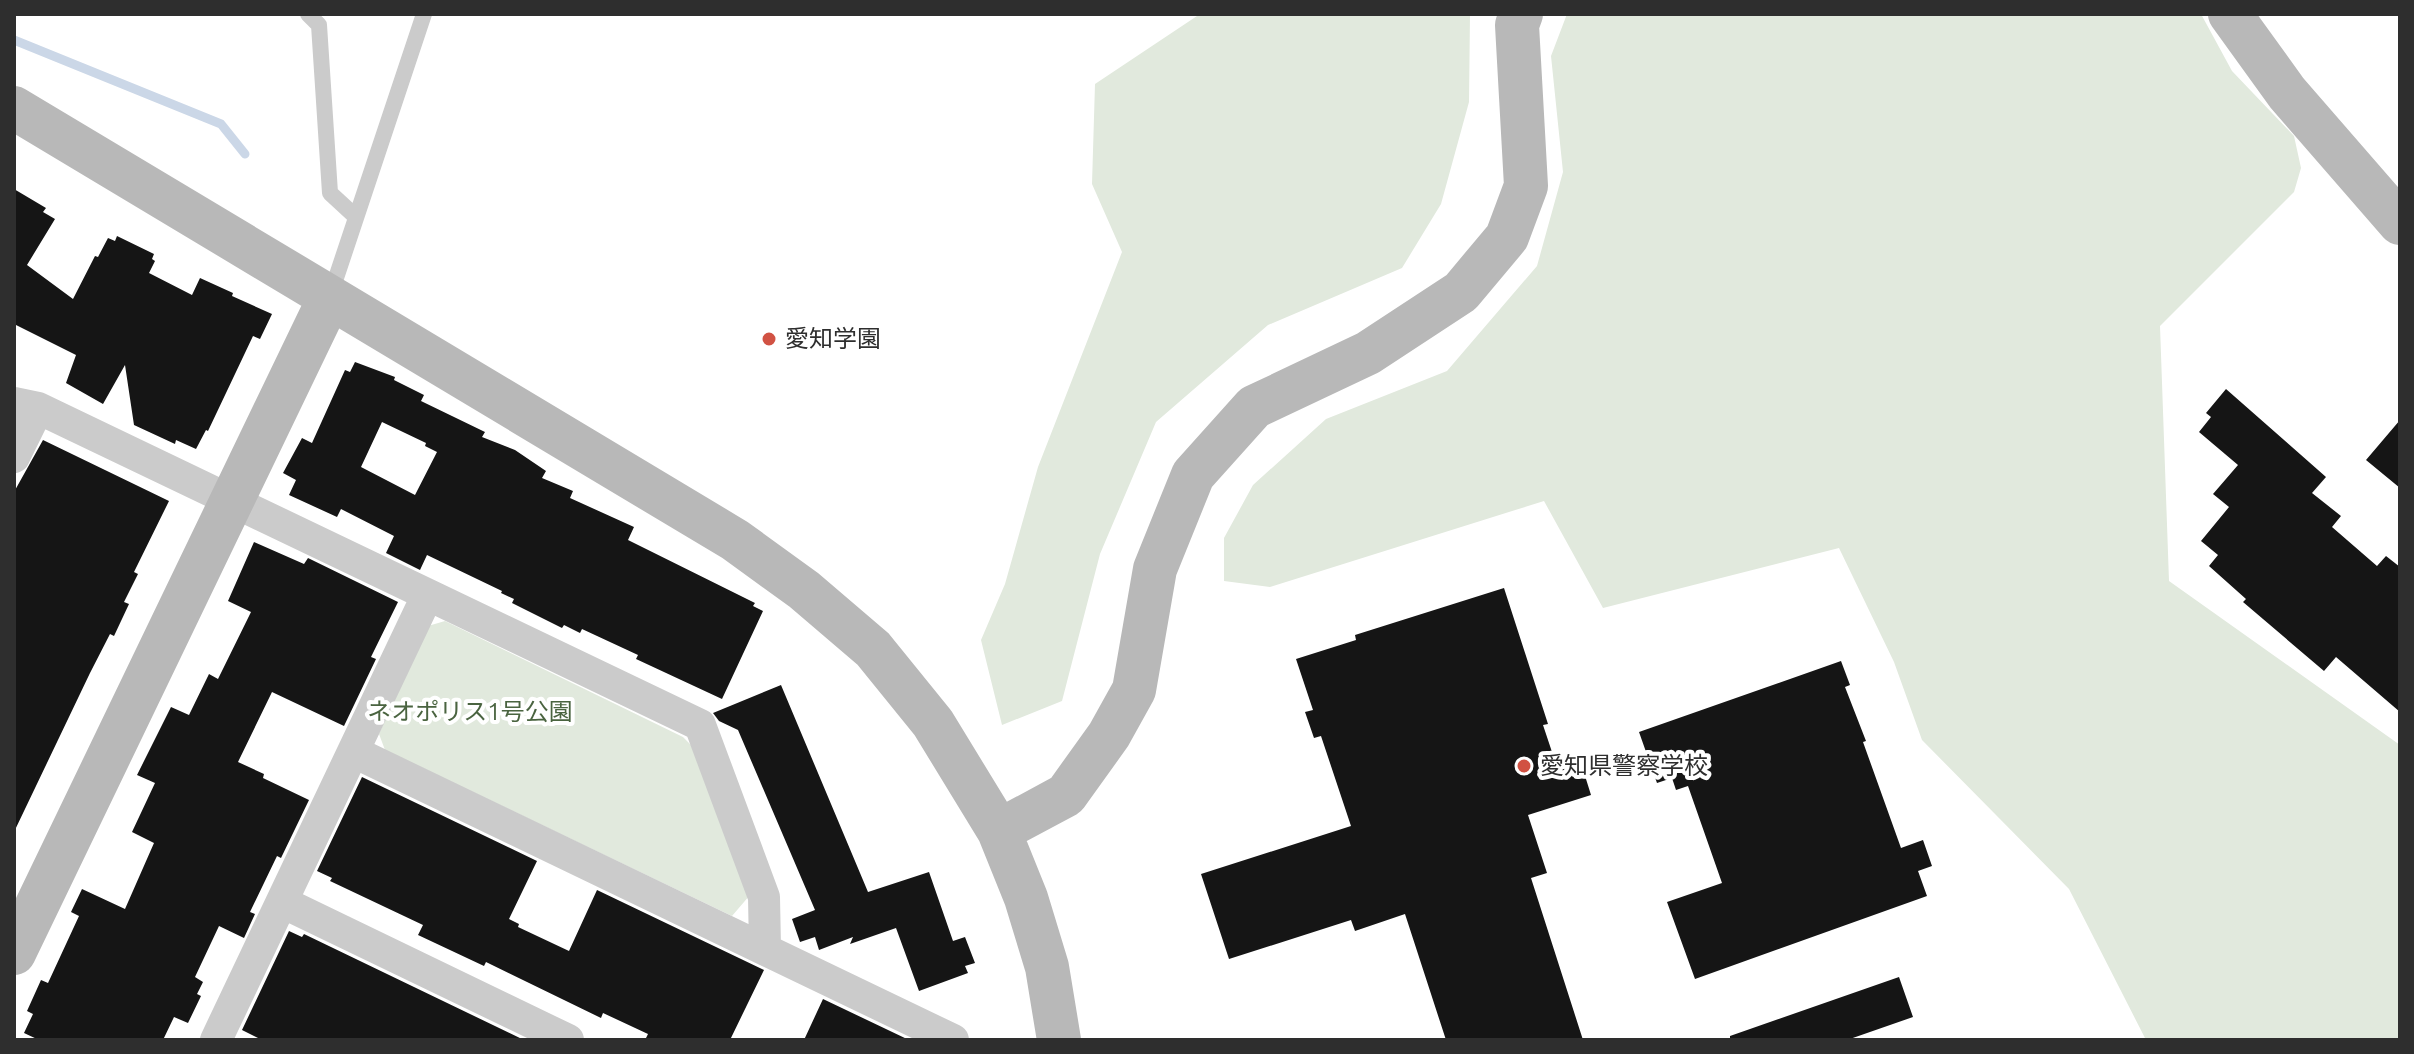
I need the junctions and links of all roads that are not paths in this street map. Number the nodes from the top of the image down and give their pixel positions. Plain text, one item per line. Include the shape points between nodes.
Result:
1 (308, 14) edge
2 (424, 14) edge
3 (1521, 14) edge
4 (2230, 14) edge
5 (14, 108) edge
6 (356, 217) junction
7 (2400, 223) edge
8 (329, 299) junction
9 (26, 405) edge
10 (14, 457) edge
11 (231, 502) junction
12 (427, 596) junction
13 (354, 752) junction
14 (999, 831) junction
15 (282, 902) junction
16 (765, 949) junction
17 (14, 953) edge
18 (216, 1040) edge
19 (568, 1040) edge
20 (953, 1040) edge
21 (1059, 1040) edge

1 - 6 lane via 319,25 330,193
2 - 6 lane
3 - 14 street via 1517,25 1526,186 1507,237 1461,292 1368,353 1254,407 1193,475 1155,569 1134,690 1066,795
4 - 7 street via 2287,93
5 - 8 street
6 - 8 lane
8 - 11 street
8 - 14 street via 735,540 804,590 873,649 925,713
9 - 10 street
9 - 11 street
11 - 12 street
11 - 17 street
12 - 13 street
12 - 16 street via 700,725 764,897
13 - 15 street
13 - 16 street
14 - 21 street via 1047,967
15 - 18 street
15 - 19 street
16 - 20 street

